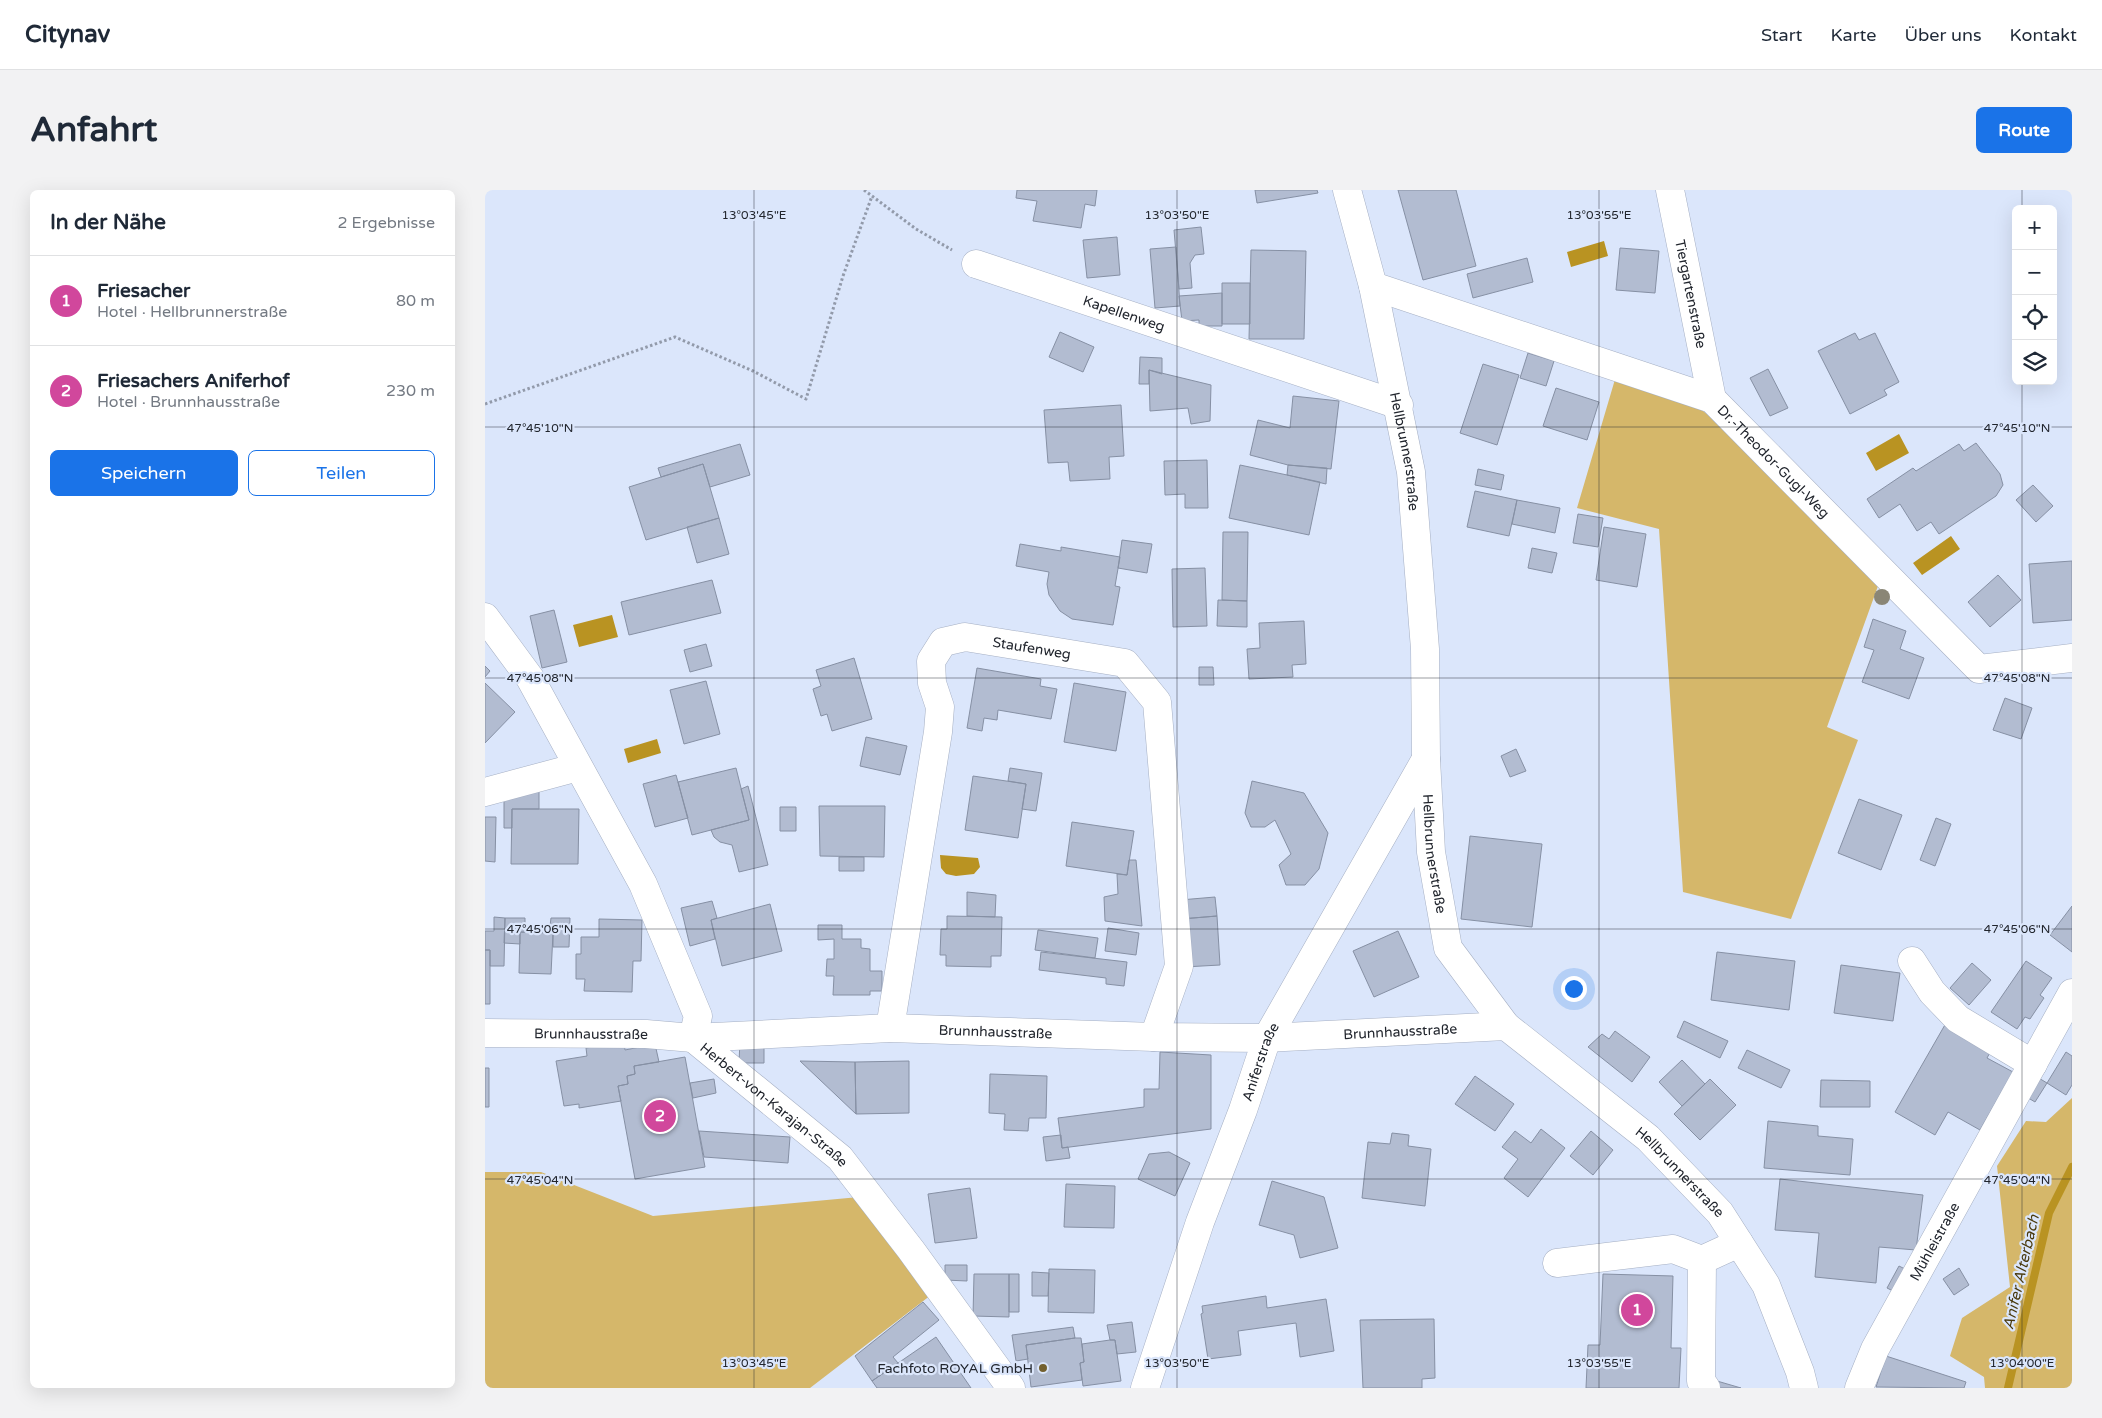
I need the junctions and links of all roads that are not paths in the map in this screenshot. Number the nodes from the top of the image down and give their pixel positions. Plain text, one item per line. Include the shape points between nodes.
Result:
1 (1347, 190) edge
2 (1670, 190) edge
3 (976, 264) road end
4 (1373, 286) junction
5 (1712, 399) junction
6 (1399, 405) junction
7 (485, 617) edge
8 (2072, 658) edge
9 (1426, 759) junction
10 (578, 768) junction
11 (485, 792) edge
12 (1912, 961) dead end
13 (2072, 992) edge
14 (1506, 1026) junction
15 (890, 1028) junction
16 (485, 1033) edge
17 (1154, 1037) junction
18 (693, 1038) junction
19 (1267, 1038) junction
20 (2033, 1064) junction
21 (1739, 1243) junction
22 (1702, 1260) junction
23 (1557, 1263) dead end
24 (1011, 1388) edge
25 (1145, 1388) edge
26 (1706, 1388) edge
27 (1804, 1388) edge
28 (1859, 1388) edge

1 - 4 street, Hellbrunnerstraße
2 - 5 street, Tiergartenstraße
3 - 6 street, Kapellenweg
4 - 5 street, Dr.-Theodor-Gugl-Weg
4 - 6 street, Hellbrunnerstraße
5 - 8 street, Dr.-Theodor-Gugl-Weg via 1979,669
6 - 9 street, Hellbrunnerstraße via 1418,539 1425,649
7 - 10 street, Herbert-von-Karajan-Straße via 531,678
9 - 14 street, Hellbrunnerstraße via 1431,852 1448,948
9 - 19 street, Aniferstraße
10 - 11 street
10 - 18 street, Herbert-von-Karajan-Straße via 643,884 698,1016
12 - 20 street via 1932,992 1957,1019
13 - 20 street, Mühleistraße
14 - 19 street, Brunnhausstraße
14 - 21 street, Hellbrunnerstraße via 1648,1138 1720,1213
15 - 17 street, Brunnhausstraße
15 - 17 street, Staufenweg via 938,732 940,707 932,683 931,661 943,642 965,637 1125,663 1157,702 1179,966
15 - 18 street, Brunnhausstraße
16 - 18 street, Brunnhausstraße via 646,1034
17 - 19 street, Brunnhausstraße
18 - 24 street, Herbert-von-Karajan-Straße via 840,1158
19 - 25 street, Aniferstraße via 1200,1222
20 - 28 street, Mühleistraße via 1875,1349
21 - 22 street
21 - 27 street, Hellbrunnerstraße via 1765,1285
22 - 23 street via 1673,1249
22 - 26 street via 1701,1381

